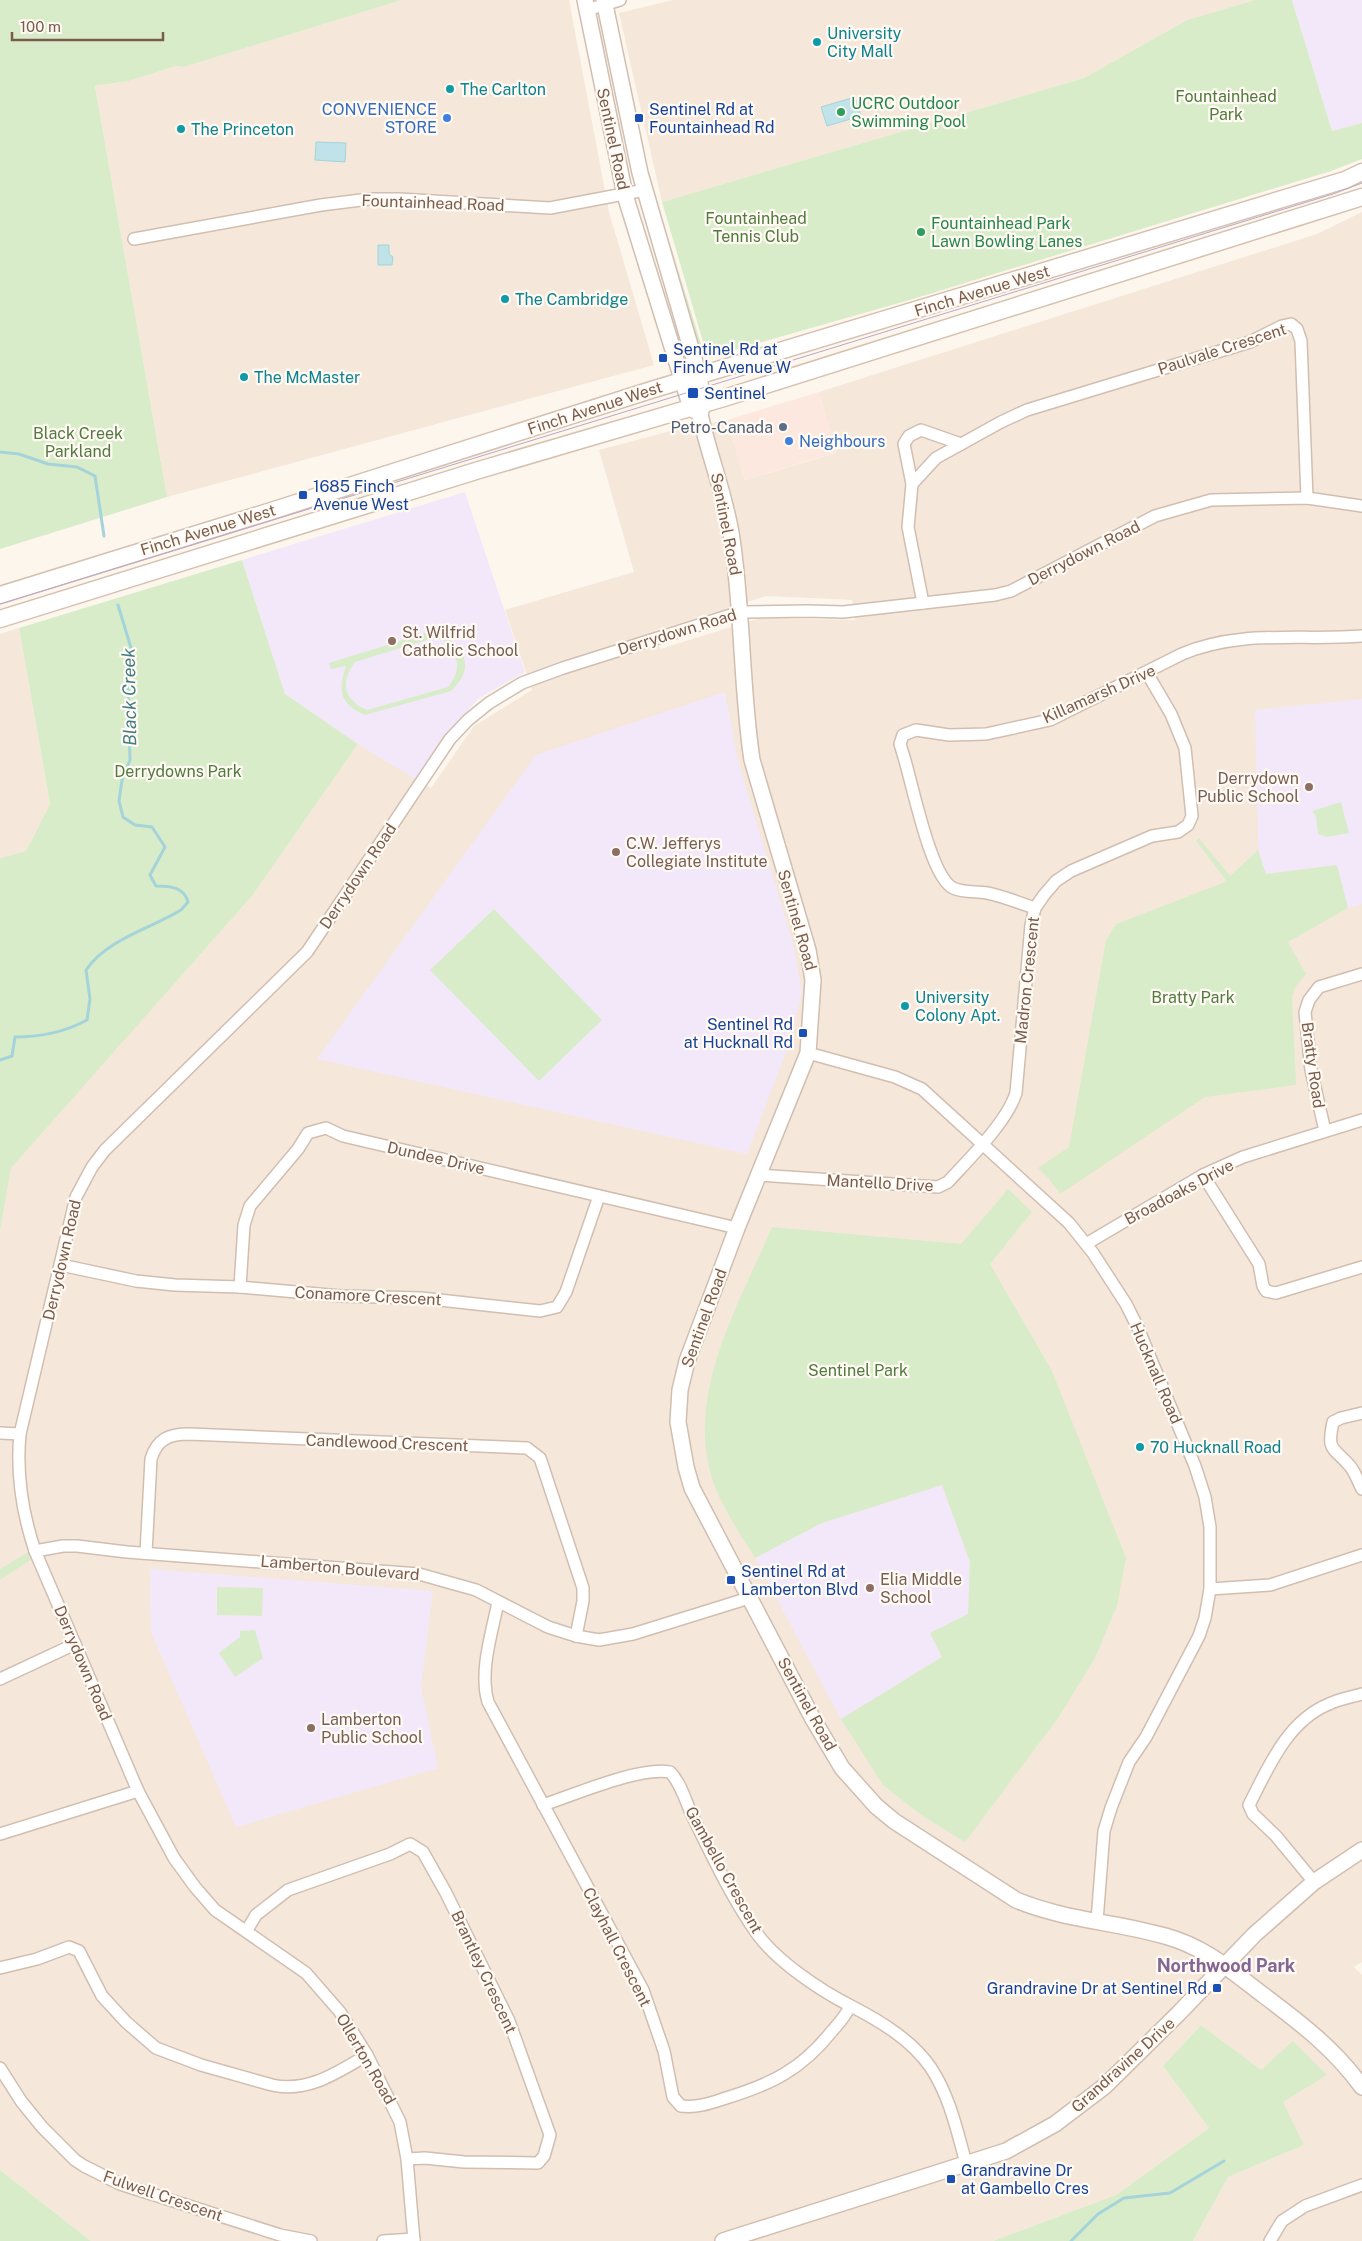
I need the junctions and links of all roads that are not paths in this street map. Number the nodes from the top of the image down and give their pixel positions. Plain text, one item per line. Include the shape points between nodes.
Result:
1 (620, 0) edge
2 (604, 2) edge
3 (586, 5) edge
4 (1362, 172) edge
5 (645, 190) junction
6 (625, 195) junction
7 (1362, 197) edge
8 (134, 239) dead end
9 (699, 376) junction
10 (682, 381) junction
11 (698, 408) junction
12 (961, 444) junction
13 (912, 484) junction
14 (1307, 498) junction
15 (1362, 506) edge
16 (0, 595) edge
17 (923, 603) junction
18 (740, 612) junction
19 (0, 619) edge
20 (1362, 636) edge
21 (1147, 673) junction
22 (1034, 908) junction
23 (1362, 974) edge
24 (808, 1053) junction
25 (1362, 1120) edge
26 (1325, 1131) junction
27 (982, 1143) junction
28 (758, 1175) junction
29 (1203, 1175) junction
30 (599, 1196) junction
31 (737, 1228) junction
32 (1086, 1244) junction
33 (61, 1264) junction
34 (1362, 1267) edge
35 (240, 1288) junction
36 (1362, 1413) edge
37 (0, 1433) edge
38 (20, 1434) junction
39 (1362, 1489) edge
40 (35, 1551) junction
41 (146, 1553) junction
42 (1362, 1555) edge
43 (1210, 1589) junction
44 (749, 1598) junction
45 (498, 1602) junction
46 (576, 1636) junction
47 (75, 1644) junction
48 (0, 1679) edge
49 (1362, 1694) edge
50 (138, 1791) junction
51 (543, 1805) junction
52 (0, 1834) edge
53 (1362, 1850) edge
54 (174, 1858) joint
55 (1314, 1882) junction
56 (1097, 1922) junction
57 (247, 1930) junction
58 (1226, 1966) junction
59 (0, 1968) edge
60 (850, 2006) junction
61 (367, 2055) junction
62 (0, 2068) edge
63 (1362, 2087) edge
64 (407, 2159) junction
65 (966, 2163) junction
66 (1362, 2185) edge
67 (414, 2240) edge
68 (311, 2241) edge
69 (383, 2241) edge
70 (724, 2241) edge
71 (1270, 2241) edge

1 - 2 street
2 - 3 street
2 - 5 street, Sentinel Road
3 - 6 street, Sentinel Road
4 - 9 main road, Finch Avenue West via 1345,180
5 - 6 street, Fountainhead Road
5 - 9 street, Sentinel Road
6 - 8 street, Fountainhead Road via 550,208 369,199 321,204
6 - 10 street, Sentinel Road
7 - 11 main road, Finch Avenue West
9 - 10 main road, Finch Avenue West
9 - 11 street, Sentinel Road
10 - 11 street, Sentinel Road
10 - 16 main road, Finch Avenue West
11 - 18 street, Sentinel Road via 730,527
11 - 19 main road, Finch Avenue West via 463,475
12 - 13 street, Paulvale Crescent via 936,458
12 - 13 street via 922,430 909,436 904,444
12 - 14 street, Paulvale Crescent via 1034,408 1250,342 1291,324 1297,329 1301,341
13 - 17 street via 908,527
14 - 15 street, Derrydown Road
14 - 17 street, Derrydown Road via 1211,500 1155,516 1011,591
17 - 18 street, Derrydown Road via 842,612
18 - 24 street, Sentinel Road via 753,766 808,950 813,980
18 - 33 street, Derrydown Road via 542,675 502,695 468,720 433,763 307,952 105,1150 92,1167 76,1197
20 - 21 street, Killamarsh Drive via 1226,640 1202,646
21 - 22 street, Madron Crescent via 1174,720 1185,748 1192,816 1188,825 1178,832 1152,836 1071,871 1052,886
21 - 22 street, Killamarsh Drive via 1050,720 986,734 949,735 916,730 901,738 902,754 932,858 950,887 962,892 990,894
22 - 27 street, Madron Crescent via 1016,1093 1013,1103
23 - 26 street, Bratty Road via 1319,987 1309,1000 1306,1012 1311,1070
24 - 27 street, Hucknall Road via 914,1084 934,1098
24 - 28 street, Sentinel Road
25 - 26 street, Broadoaks Drive
26 - 29 street, Broadoaks Drive
27 - 28 street, Mantello Drive via 948,1182 938,1187
27 - 32 street, Hucknall Road via 1069,1223
28 - 31 street, Sentinel Road
29 - 32 street, Broadoaks Drive
29 - 34 street via 1259,1264 1266,1291 1276,1293
30 - 31 street, Dundee Drive
30 - 35 street, Conamore Crescent via 566,1292 557,1307 549,1310 531,1311 421,1298
30 - 35 street, Dundee Drive via 344,1136 326,1128 316,1130 308,1133 250,1206 244,1225
31 - 44 street, Sentinel Road via 686,1361 678,1422 692,1488
32 - 43 street, Hucknall Road via 1138,1328 1195,1466 1210,1527
33 - 35 street, Conamore Crescent via 136,1281
33 - 38 street, Derrydown Road
36 - 39 street via 1333,1422 1330,1438 1332,1450 1350,1466
37 - 38 street
38 - 40 street, Derrydown Road via 18,1466 22,1507
40 - 41 street, Lamberton Boulevard via 78,1546
40 - 47 street, Derrydown Road
41 - 45 street, Lamberton Boulevard via 395,1571 441,1579 476,1590
41 - 46 street, Candlewood Crescent via 151,1459 154,1449 165,1437 189,1434 527,1448 540,1458 580,1577 583,1601
42 - 43 street via 1270,1585
43 - 56 street, Hucknall Road via 1199,1636 1146,1737 1129,1762 1111,1808 1104,1831
44 - 46 street, Lamberton Boulevard via 633,1634 599,1640
44 - 56 street, Sentinel Road via 842,1768 876,1806 918,1838 1016,1900
45 - 46 street, Lamberton Boulevard via 548,1627
45 - 51 street, Clayhall Crescent via 485,1692
47 - 48 street
47 - 50 street, Derrydown Road
49 - 55 street via 1328,1704 1303,1720 1280,1747 1249,1805 1253,1814
50 - 52 street
50 - 54 street, Derrydown Road
51 - 60 street, Gambello Crescent via 640,1773 670,1772 681,1787 694,1819 743,1912 759,1936 798,1973
51 - 60 street, Clayhall Crescent via 643,1990 664,2051 673,2097 681,2106 695,2107 744,2092 796,2067 816,2052
53 - 55 street, Grandravine Drive
54 - 57 street, Ollerton Road via 215,1910
55 - 58 street, Grandravine Drive via 1254,1935
56 - 58 street, Sentinel Road via 1182,1941 1207,1952
57 - 61 street, Ollerton Road via 306,1973 340,2012
57 - 64 street, Brantley Crescent via 256,1915 288,1890 410,1844 423,1852 509,2021 550,2135 544,2156 538,2163
58 - 63 street, Sentinel Road via 1322,2040
58 - 65 street, Grandravine Drive via 1111,2081 1076,2110 1006,2151
59 - 61 street via 74,1948 79,1951 102,1996 156,2048 200,2065 272,2085 303,2086 332,2076
60 - 65 street, Gambello Crescent via 865,2012 907,2042 930,2068 951,2107
61 - 64 street, Ollerton Road via 396,2111
62 - 68 street, Fulwell Crescent via 42,2127 84,2166 120,2184 280,2235
64 - 67 street, Ollerton Road
65 - 70 street, Grandravine Drive
66 - 71 street via 1305,2206 1282,2220
67 - 69 street

